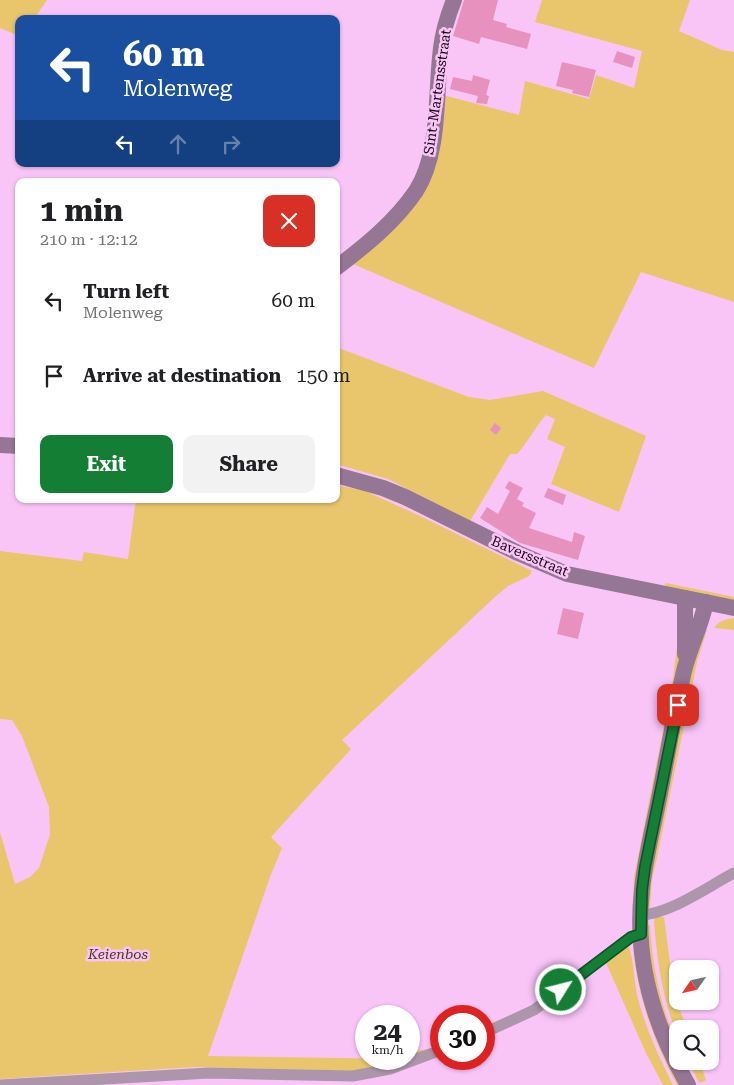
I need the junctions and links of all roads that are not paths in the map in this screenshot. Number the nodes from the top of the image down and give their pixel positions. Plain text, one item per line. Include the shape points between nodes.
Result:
1 (454, 0) edge
2 (340, 265) edge
3 (0, 445) edge
4 (15, 446) edge
5 (340, 476) edge
6 (685, 598) junction
7 (706, 602) junction
8 (734, 608) edge
9 (685, 669) junction
10 (734, 873) edge
11 (640, 915) junction
12 (641, 934) junction
13 (495, 1028) edge
14 (430, 1054) edge
15 (0, 1085) edge
16 (688, 1085) edge

1 - 2 main road, Sint-Martensstraat via 441,47 431,151 423,177 397,216
3 - 4 main road
5 - 6 main road, Baversstraat via 405,497 518,554 567,574
6 - 7 main road, Baversstraat
6 - 9 main road
7 - 8 main road, Baversstraat
7 - 9 main road
9 - 11 main road via 645,867
10 - 11 street via 668,910
11 - 12 main road
12 - 13 street via 631,937 534,1010
12 - 16 main road via 647,985 655,1014 668,1048
14 - 15 street via 390,1069 353,1076 209,1073

